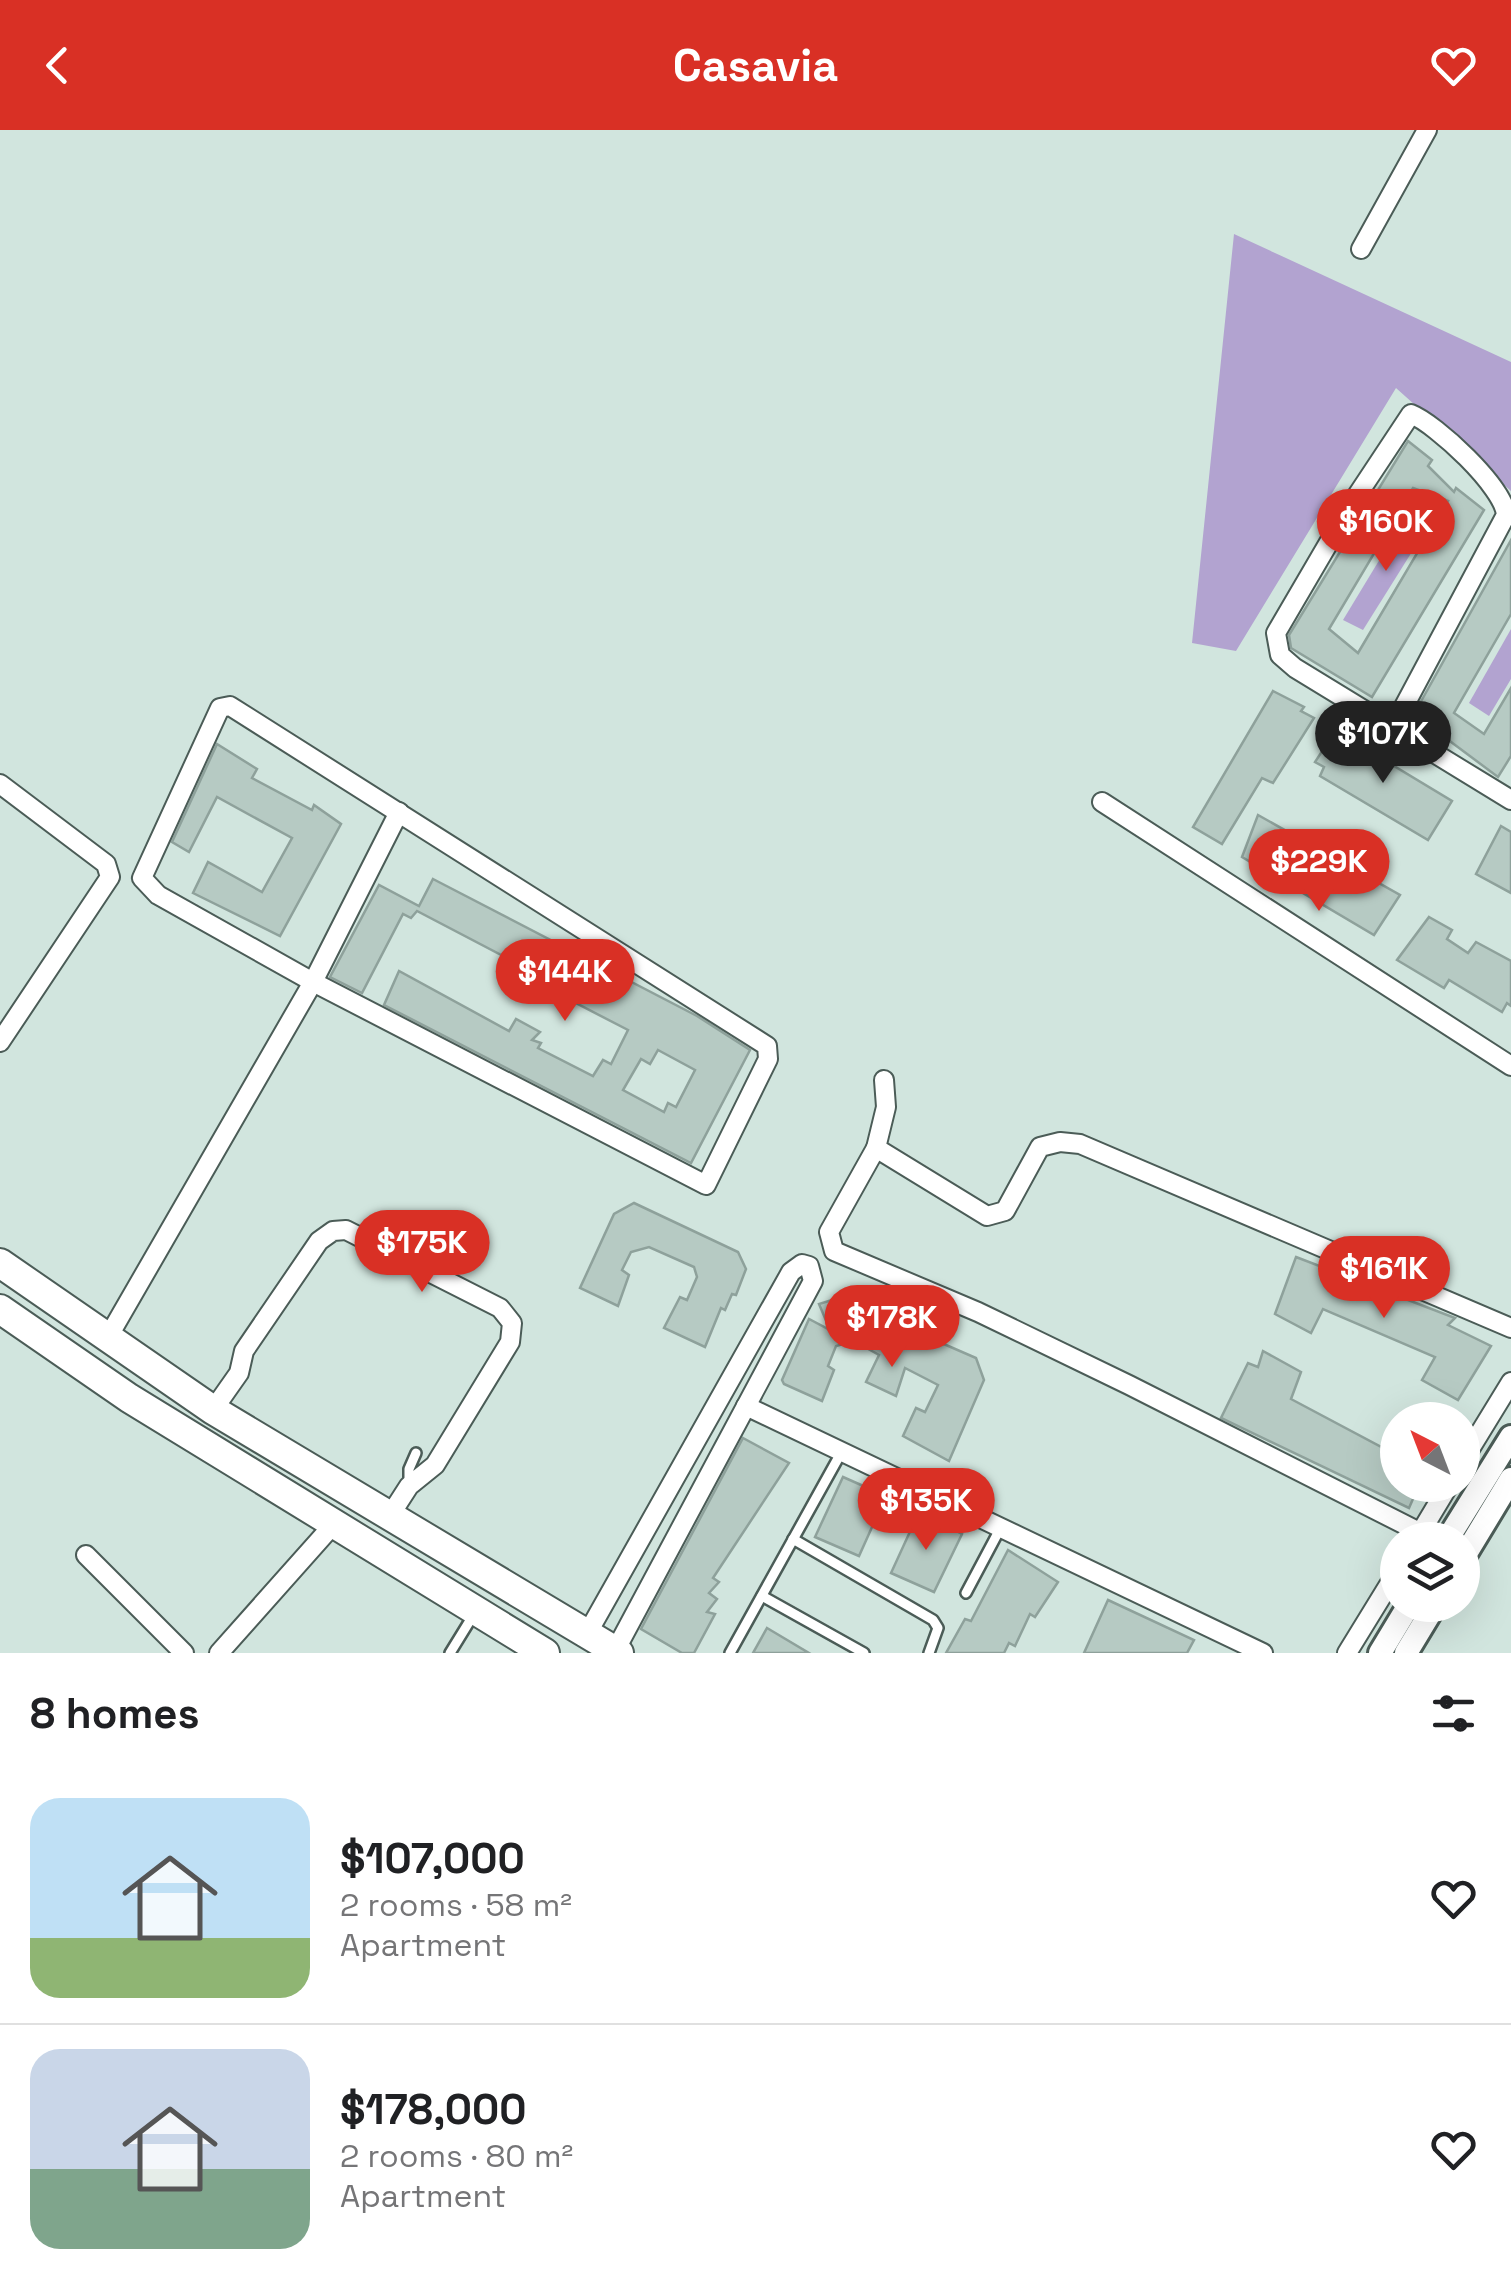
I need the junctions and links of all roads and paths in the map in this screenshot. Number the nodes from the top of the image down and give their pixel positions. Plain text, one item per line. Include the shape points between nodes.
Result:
1 (1427, 130) edge
2 (1361, 248) dead end
3 (1392, 729) junction
4 (0, 784) edge
5 (1511, 800) edge
6 (1102, 802) dead end
7 (399, 812) junction
8 (313, 982) junction
9 (0, 1042) edge
10 (1511, 1066) edge
11 (884, 1080) dead end
12 (876, 1148) junction
13 (0, 1264) edge
14 (0, 1309) edge
15 (1511, 1328) edge
16 (107, 1339) junction
17 (735, 1378) junction
18 (1511, 1382) edge
19 (756, 1389) junction
20 (746, 1406) junction
21 (213, 1410) junction
22 (1480, 1433) edge
23 (1511, 1437) edge
24 (841, 1453) junction
25 (416, 1454) dead end
26 (1511, 1479) edge
27 (409, 1486) junction
28 (389, 1517) junction
29 (1395, 1522) edge
30 (1459, 1522) edge
31 (332, 1526) junction
32 (1000, 1529) junction
33 (1480, 1530) edge
34 (643, 1539) junction
35 (794, 1539) junction
36 (668, 1553) junction
37 (86, 1556) dead end
38 (966, 1593) dead end
39 (762, 1596) junction
40 (1380, 1600) edge
41 (476, 1612) junction
42 (1399, 1622) edge
43 (1425, 1622) edge
44 (587, 1634) junction
45 (456, 1651) edge
46 (542, 1652) edge
47 (617, 1652) edge
48 (184, 1653) edge
49 (220, 1653) edge
50 (730, 1653) edge
51 (864, 1653) edge
52 (930, 1653) edge
53 (1263, 1653) edge
54 (1348, 1653) edge
55 (1380, 1653) edge
56 (1406, 1653) edge

1 - 2 street
3 - 3 street via 1284,660 1275,641 1410,414 1484,475 1506,515
3 - 5 street
4 - 9 street via 106,864 110,878
6 - 10 street
7 - 8 street
7 - 8 street via 230,706 220,708 142,878 158,895
7 - 8 street via 767,1046 768,1059 706,1186
8 - 16 street
11 - 12 street via 886,1107
12 - 15 street via 987,1216 1005,1210 1040,1147 1080,1144
12 - 29 street via 829,1232 834,1250 1129,1384
13 - 16 main road
14 - 31 main road
16 - 21 main road
17 - 19 street
17 - 19 street via 791,1272 809,1266 813,1281
17 - 34 street
18 - 22 street
19 - 20 street
20 - 24 street
20 - 36 street
21 - 27 street via 244,1351 319,1241 346,1230 500,1308 512,1324 510,1342 435,1465
21 - 28 main road
23 - 30 street
24 - 32 street
24 - 35 lane
25 - 27 lane
26 - 33 street
27 - 28 street
28 - 44 main road
31 - 41 main road
31 - 49 street
32 - 38 lane
32 - 53 street
34 - 36 street
34 - 44 street
35 - 39 lane
35 - 52 lane via 933,1620 938,1628
36 - 47 street
37 - 48 street
39 - 50 lane
39 - 51 lane
40 - 54 street
41 - 45 lane
41 - 46 main road
42 - 55 street
43 - 56 street
44 - 47 main road

